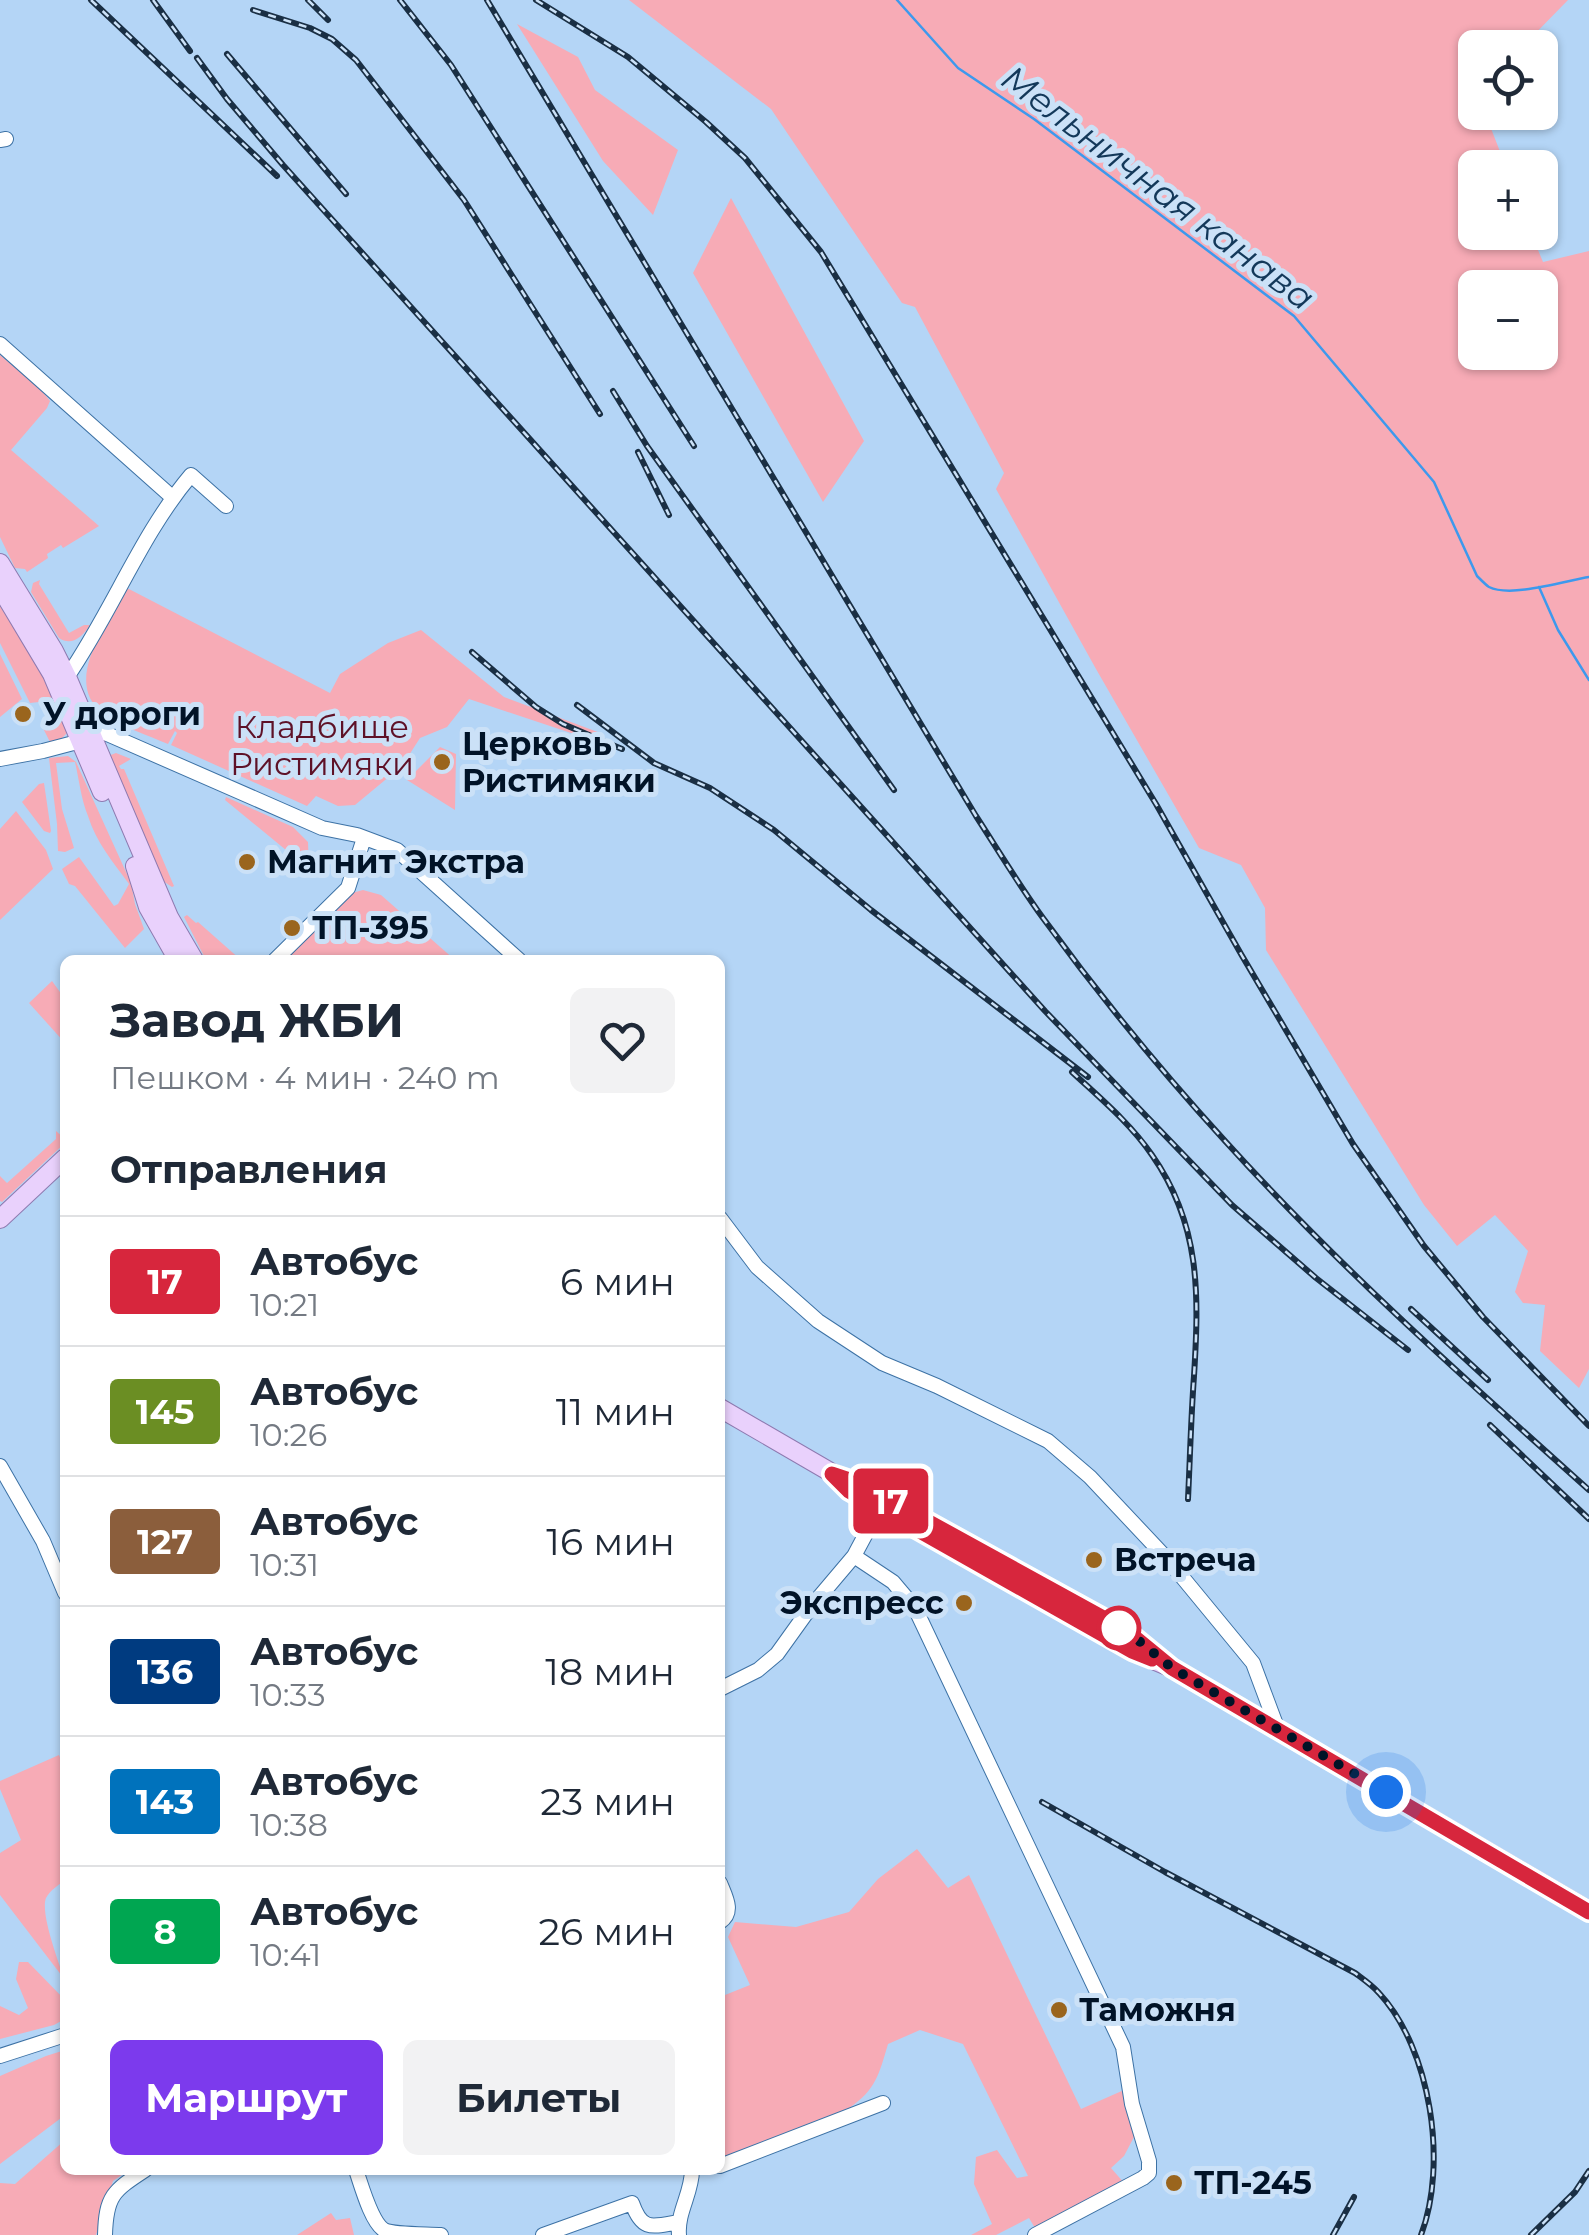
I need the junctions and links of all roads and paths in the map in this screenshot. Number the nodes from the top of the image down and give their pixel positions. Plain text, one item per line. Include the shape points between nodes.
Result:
1 (0, 344) edge
2 (172, 497) junction
3 (226, 506) dead end
4 (0, 563) edge
5 (0, 588) edge
6 (67, 677) junction
7 (85, 733) junction
8 (0, 759) edge
9 (364, 838) junction
10 (175, 955) edge
11 (191, 955) edge
12 (280, 955) edge
13 (513, 955) edge
14 (60, 1163) edge
15 (0, 1219) edge
16 (725, 1224) edge
17 (725, 1411) edge
18 (0, 1466) edge
19 (882, 1503) junction
20 (854, 1556) junction
21 (60, 1581) edge
22 (725, 1686) edge
23 (1278, 1730) junction
24 (1589, 1912) edge
25 (60, 2036) edge
26 (0, 2056) edge
27 (882, 2103) dead end
28 (725, 2164) edge
29 (138, 2175) edge
30 (358, 2175) edge
31 (692, 2175) edge
32 (678, 2229) edge
33 (105, 2235) edge
34 (441, 2235) edge
35 (543, 2235) edge
36 (1035, 2235) edge

1 - 2 street
2 - 3 street via 191,476
2 - 6 street
4 - 6 main road
5 - 7 main road
6 - 7 main road
7 - 8 street
7 - 9 street via 322,828
7 - 10 main road via 148,907
7 - 11 main road
9 - 12 street via 348,888
9 - 13 street via 397,850
14 - 15 main road
16 - 23 street via 757,1266 818,1321 882,1363 1048,1442 1090,1478 1254,1663
17 - 19 main road via 832,1474 849,1491
18 - 21 street
19 - 20 street
19 - 23 main road
20 - 22 street via 777,1654
20 - 36 street via 893,1582 914,1608 1122,2046 1149,2173
23 - 24 main road
25 - 26 street
27 - 28 street
29 - 33 street via 112,2196
30 - 34 street via 382,2229
31 - 32 street
32 - 35 street via 644,2223 632,2203

